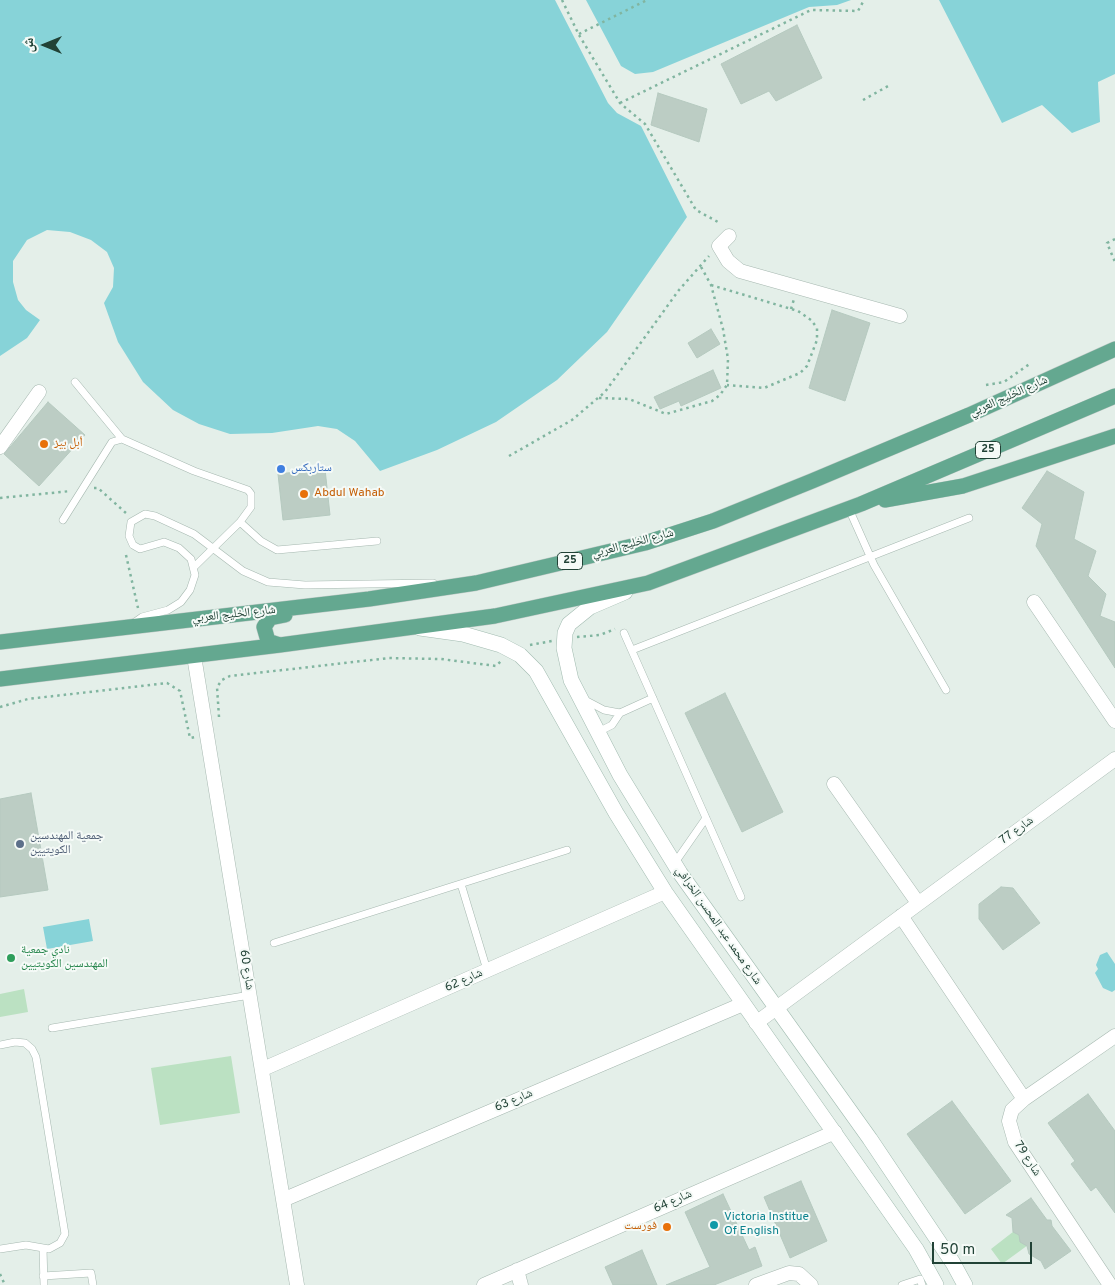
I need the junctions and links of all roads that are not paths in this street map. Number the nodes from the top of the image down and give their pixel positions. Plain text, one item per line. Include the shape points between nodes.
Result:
1 (724, 241) road end
2 (900, 316) dead end
3 (1115, 350) edge
4 (75, 382) dead end
5 (39, 392) dead end
6 (1115, 396) edge
7 (1115, 436) edge
8 (122, 439) junction
9 (0, 447) edge
10 (855, 506) junction
11 (968, 518) dead end
12 (64, 520) dead end
13 (240, 522) junction
14 (377, 541) dead end
15 (213, 550) junction
16 (870, 556) junction
17 (194, 567) junction
18 (648, 582) junction
19 (476, 583) junction
20 (369, 599) junction
21 (1034, 602) dead end
22 (132, 619) junction
23 (415, 627) junction
24 (624, 633) dead end
25 (0, 642) edge
26 (280, 646) junction
27 (632, 650) junction
28 (194, 656) junction
29 (16, 677) junction
30 (0, 679) edge
31 (0, 684) edge
32 (946, 690) dead end
33 (580, 696) junction
34 (653, 698) junction
35 (620, 713) junction
36 (1115, 721) edge
37 (600, 737) junction
38 (585, 759) junction
39 (1115, 759) edge
40 (834, 784) dead end
41 (706, 818) junction
42 (567, 850) dead end
43 (674, 864) junction
44 (461, 884) junction
45 (665, 892) junction
46 (741, 898) dead end
47 (918, 904) junction
48 (901, 916) junction
49 (274, 943) dead end
50 (487, 970) junction
51 (250, 995) junction
52 (743, 1004) junction
53 (777, 1008) junction
54 (756, 1023) junction
55 (52, 1028) dead end
56 (1115, 1036) edge
57 (0, 1045) edge
58 (263, 1069) junction
59 (1024, 1099) junction
60 (835, 1132) junction
61 (285, 1199) junction
62 (0, 1248) edge
63 (43, 1248) junction
64 (517, 1270) junction
65 (44, 1276) junction
66 (44, 1285) edge
67 (93, 1285) edge
68 (297, 1285) edge
69 (484, 1285) edge
70 (521, 1285) edge
71 (756, 1285) edge
72 (812, 1285) edge
73 (902, 1285) edge
74 (922, 1285) edge
75 (936, 1285) edge
76 (965, 1285) edge
77 (1110, 1285) edge

1 - 2 street via 728,261 740,271
3 - 19 main road, شارع الخليج العربي / 25 via 712,521 645,543
4 - 8 lane
5 - 9 street
6 - 10 main road, 25
7 - 10 main road via 963,486
8 - 12 lane via 112,442
8 - 13 lane via 194,471 248,490 252,503
10 - 16 lane
10 - 18 main road, 25
11 - 16 lane
13 - 14 lane via 266,545 283,550
13 - 15 lane
15 - 17 lane
15 - 17 lane via 194,534 155,516 145,514 131,522 129,536 136,548 164,542 172,544 186,553
15 - 19 lane via 243,571 268,582 305,585
16 - 27 lane
16 - 32 lane
17 - 22 lane via 193,583 181,602 168,610
18 - 23 main road, 25 via 504,614
18 - 33 main road, شارع محمد عبد المحسن الخرافي via 590,607 569,624 564,639 565,658
19 - 20 main road, شارع الخليج العربي / 25
20 - 22 main road, شارع الخليج العربي / 25
20 - 26 main road via 353,607 270,618 265,624 265,634 271,643
21 - 36 street
22 - 25 main road, شارع الخليج العربي / 25
23 - 26 main road, 25
23 - 38 main road, شارع محمد عبد المحسن الخرافي via 476,637 520,655 536,671
24 - 27 lane
26 - 28 main road, 25
27 - 34 lane
28 - 29 main road, 25
28 - 51 street, شارع 60
29 - 30 main road, 25
29 - 31 main road
33 - 35 lane via 595,706
33 - 37 main road, شارع محمد عبد المحسن الخرافي
34 - 35 lane
34 - 41 lane
35 - 37 lane
37 - 38 main road via 589,748
37 - 43 main road, شارع محمد عبد المحسن الخرافي
38 - 45 main road, شارع محمد عبد المحسن الخرافي
39 - 47 street, شارع 77
40 - 47 street
41 - 43 lane
41 - 46 lane
42 - 44 lane
43 - 53 main road, شارع محمد عبد المحسن الخرافي
44 - 49 lane
44 - 50 lane
45 - 50 street, شارع 62
45 - 52 main road, شارع محمد عبد المحسن الخرافي
47 - 48 street, شارع 77
48 - 53 street, شارع 77
48 - 59 street
50 - 58 street, شارع 62
51 - 55 lane
51 - 58 street, شارع 60
52 - 54 main road, شارع محمد عبد المحسن الخرافي
52 - 61 street, شارع 63
53 - 54 street, شارع 77
53 - 76 main road, شارع محمد عبد المحسن الخرافي via 870,1139 954,1263
54 - 60 main road, شارع محمد عبد المحسن الخرافي
56 - 59 street, شارع 79
57 - 63 lane via 25,1043 36,1057 64,1234 56,1246
58 - 61 street, شارع 60
59 - 77 street, شارع 79 via 1010,1114 1012,1137
60 - 64 street, شارع 64
60 - 75 main road, شارع محمد عبد المحسن الخرافي via 916,1248
61 - 68 street, شارع 60
62 - 63 lane via 20,1245
63 - 65 lane
64 - 69 street, شارع 64
64 - 70 street
65 - 66 lane
65 - 67 lane via 91,1273
71 - 72 street via 794,1273
73 - 74 lane via 920,1279

